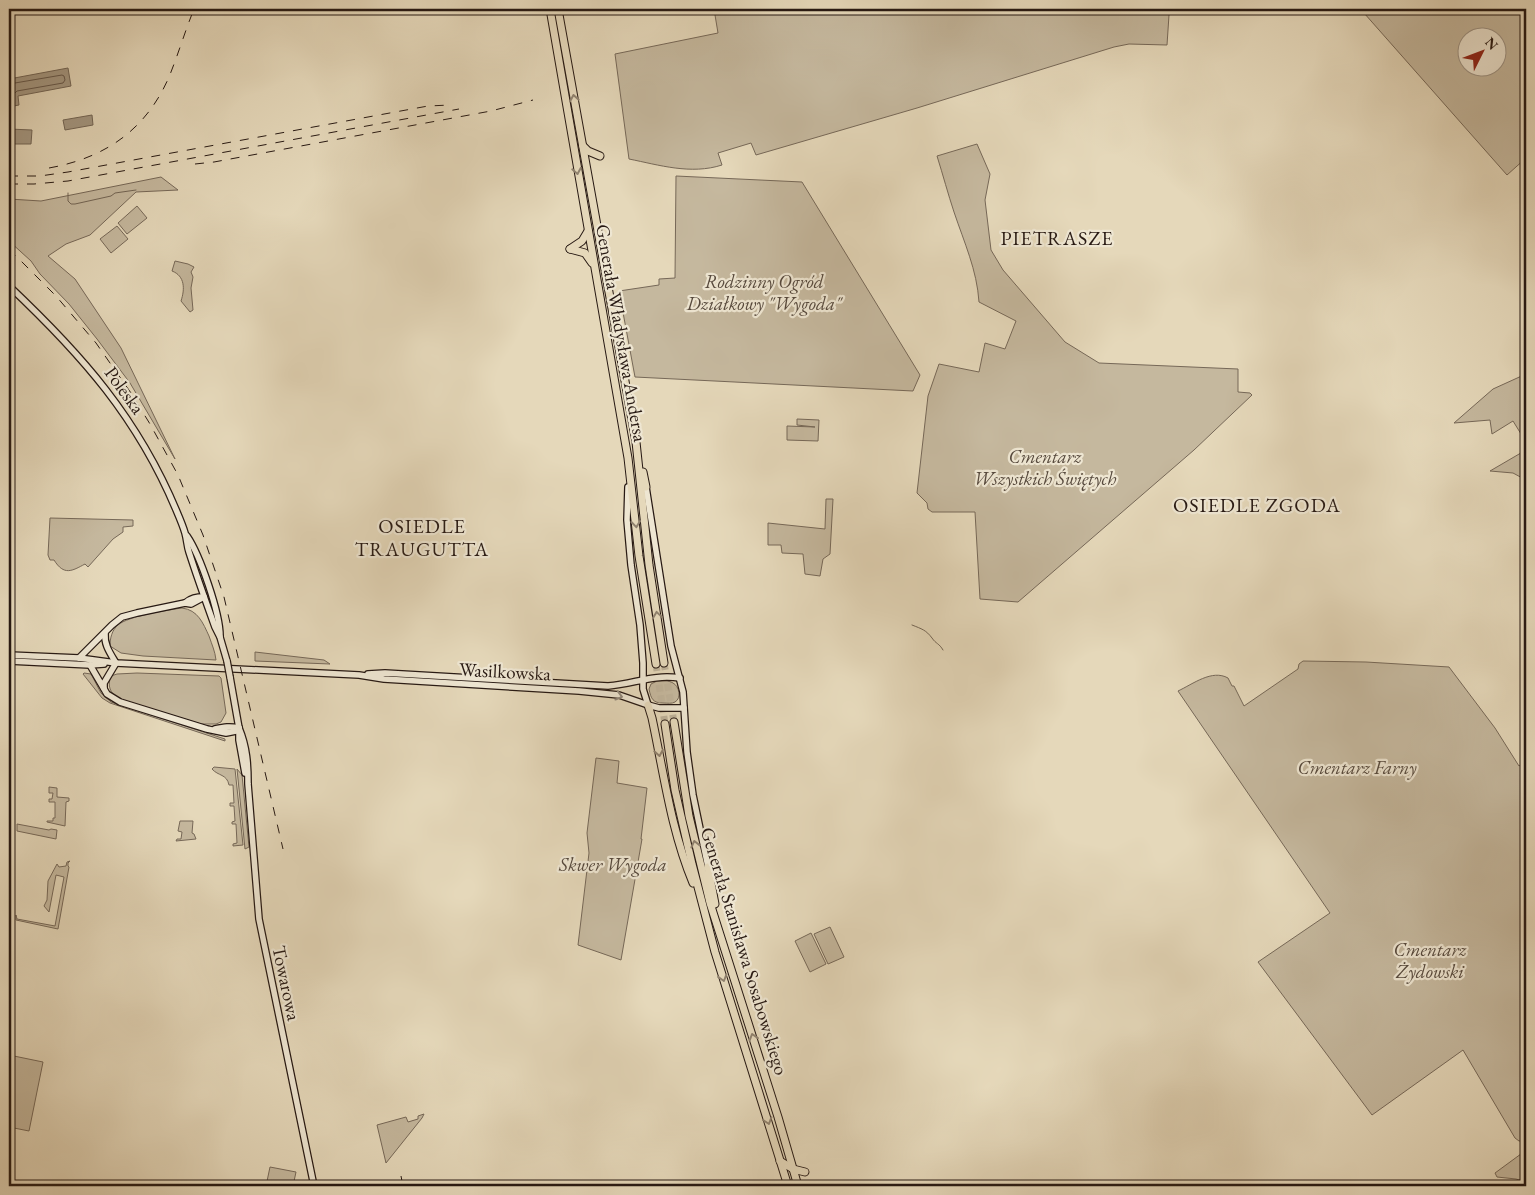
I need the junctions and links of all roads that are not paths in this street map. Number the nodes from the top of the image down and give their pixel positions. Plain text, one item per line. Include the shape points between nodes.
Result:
1 (550, 9) edge
2 (558, 9) edge
3 (583, 146) junction
4 (587, 170) junction
5 (588, 231) junction
6 (594, 264) junction
7 (9, 286) edge
8 (636, 442) junction
9 (628, 458) junction
10 (628, 487) joint
11 (646, 487) joint
12 (207, 595) junction
13 (105, 633) junction
14 (9, 654) edge
15 (79, 658) junction
16 (9, 661) edge
17 (116, 663) junction
18 (664, 663) tunnel mouth
19 (656, 664) tunnel mouth
20 (90, 665) junction
21 (384, 676) junction
22 (230, 677) joint
23 (680, 678) junction
24 (643, 679) junction
25 (104, 688) junction
26 (648, 705) junction
27 (684, 708) junction
28 (674, 722) tunnel mouth
29 (665, 724) tunnel mouth
30 (239, 728) junction
31 (708, 867) joint
32 (705, 911) junction
33 (718, 924) junction
34 (780, 1161) junction
35 (793, 1169) junction
36 (805, 1172) dead end
37 (314, 1186) edge
38 (788, 1186) edge
39 (798, 1186) edge

1 -> 5 highway, Generała Władysława Andersa
3 -> 2 highway, Generała Władysława Andersa
3 - 4 highway, Generała Władysława Andersa
3 - 4 highway via 600,156
4 - 8 highway, Generała Władysława Andersa
5 - 6 highway, Generała Władysława Andersa
5 - 6 highway via 582,241 570,249 585,253
6 - 9 highway, Generała Władysława Andersa
7 - 12 main road, Poleska via 66,342 116,400 164,481 194,547
8 - 11 highway
18 -> 8 highway, Generała Władysława Andersa via 648,565
9 - 10 highway
9 -> 19 highway, Generała Władysława Andersa
10 - 24 main road via 627,520
11 - 23 main road via 671,646
12 - 13 main road via 191,604 122,617
12 - 22 main road, Poleska, bridge via 220,625
13 - 15 main road
13 - 17 main road via 108,650
14 - 15 main road
15 - 17 main road
16 - 20 main road
17 - 20 main road
17 - 21 main road, Wasilkowska
17 - 25 main road
20 - 25 main road
21 - 24 main road, Wasilkowska via 600,686
21 -> 26 main road, Wasilkowska via 619,695
22 - 30 main road, Towarowa
23 - 24 main road, Wasilkowska
23 - 27 main road
24 - 26 main road
25 - 30 main road via 107,694 120,702 196,726 226,733
26 - 27 main road, Wasilkowska
26 -> 32 highway via 681,852
27 - 31 main road via 693,795
33 -> 28 highway, Generała Stanisława Sosabowskiego via 688,816
29 - 32 highway, Generała Stanisława Sosabowskiego via 679,813
30 - 37 main road, Towarowa via 248,784 259,919
31 - 33 highway
32 -> 34 highway, Generała Stanisława Sosabowskiego
35 -> 33 highway, Generała Stanisława Sosabowskiego
34 - 35 highway
34 - 38 highway, Generała Stanisława Sosabowskiego
35 - 36 highway
35 - 39 highway, Generała Stanisława Sosabowskiego

